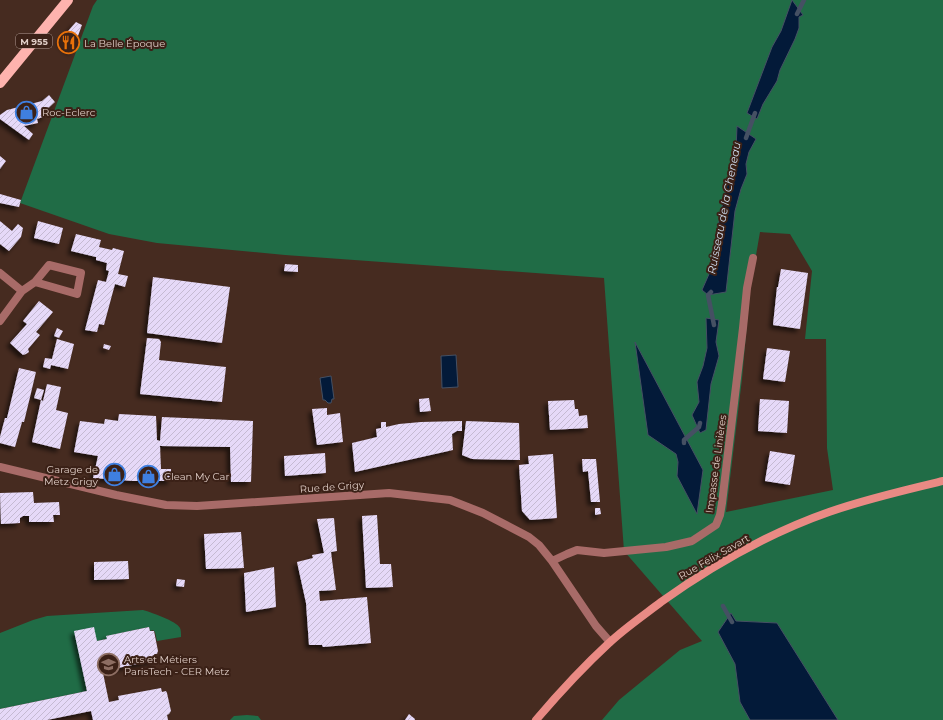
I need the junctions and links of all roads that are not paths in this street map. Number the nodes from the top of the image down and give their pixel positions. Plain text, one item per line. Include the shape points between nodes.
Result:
1 (68, 0) edge
2 (0, 83) edge
3 (753, 258) dead end
4 (0, 273) edge
5 (35, 282) junction
6 (22, 291) junction
7 (0, 321) edge
8 (0, 467) edge
9 (943, 480) edge
10 (552, 561) junction
11 (610, 642) junction
12 (536, 720) edge

1 - 2 main road, M 955
3 - 10 street, Impasse de Linières via 747,288 722,503 716,525 692,541 666,547 604,553 577,550
4 - 6 street
5 - 5 street via 77,294 81,273 49,265
5 - 6 street
6 - 7 street
8 - 10 street, Rue de Grigy via 166,505 196,506 389,493 450,500 483,513 529,537
9 - 11 street, Rue Félix Savart via 886,494 803,522 723,561 679,590
10 - 11 street, Rue de Grigy via 582,607
11 - 12 street, Rue Félix Savart via 566,685

